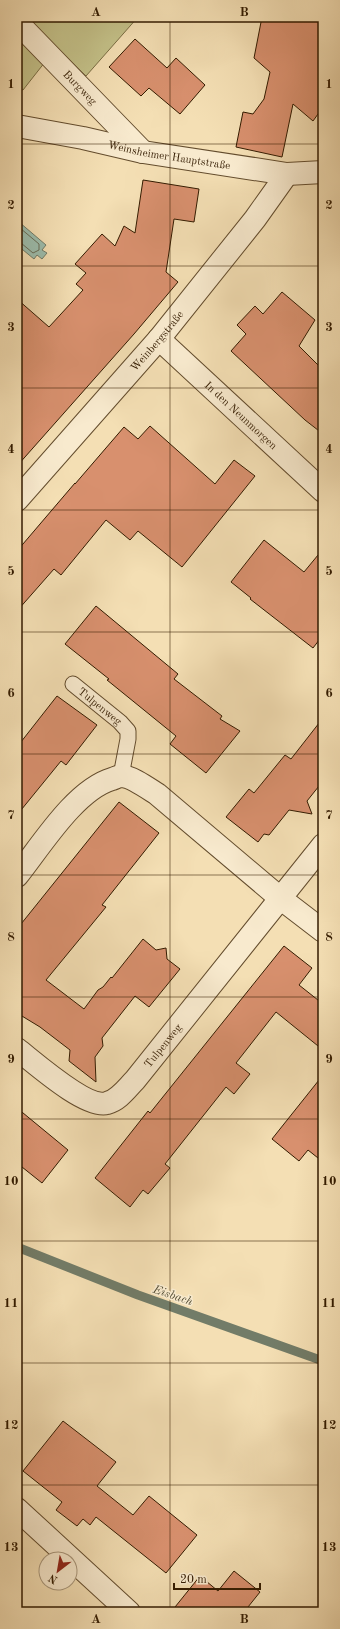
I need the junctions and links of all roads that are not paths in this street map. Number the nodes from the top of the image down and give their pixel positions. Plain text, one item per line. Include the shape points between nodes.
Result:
1 (17, 22) edge
2 (17, 126) edge
3 (143, 152) junction
4 (322, 168) edge
5 (287, 174) junction
6 (159, 339) junction
7 (323, 491) edge
8 (17, 500) edge
9 (73, 684) dead end
10 (121, 776) junction
11 (323, 845) edge
12 (17, 876) edge
13 (280, 898) junction
14 (323, 931) edge
15 (17, 1049) edge
16 (17, 1509) edge
17 (129, 1612) edge

1 - 3 street, Burgweg
2 - 3 street, Weinsheimer Hauptstraße
3 - 5 street, Weinsheimer Hauptstraße
4 - 5 street, Weinsheimer Hauptstraße
5 - 6 street, Weinbergstraße via 255,219
6 - 7 street, In den Neunmorgen
6 - 8 street, Weinbergstraße
9 - 10 lane, Tulpenweg via 128,731
10 - 12 street via 102,782 84,795 63,817
10 - 13 street via 157,794
11 - 13 street, Tulpenweg
13 - 14 street
13 - 15 street, Tulpenweg via 140,1074 120,1096 107,1104 93,1102 74,1093
16 - 17 street

